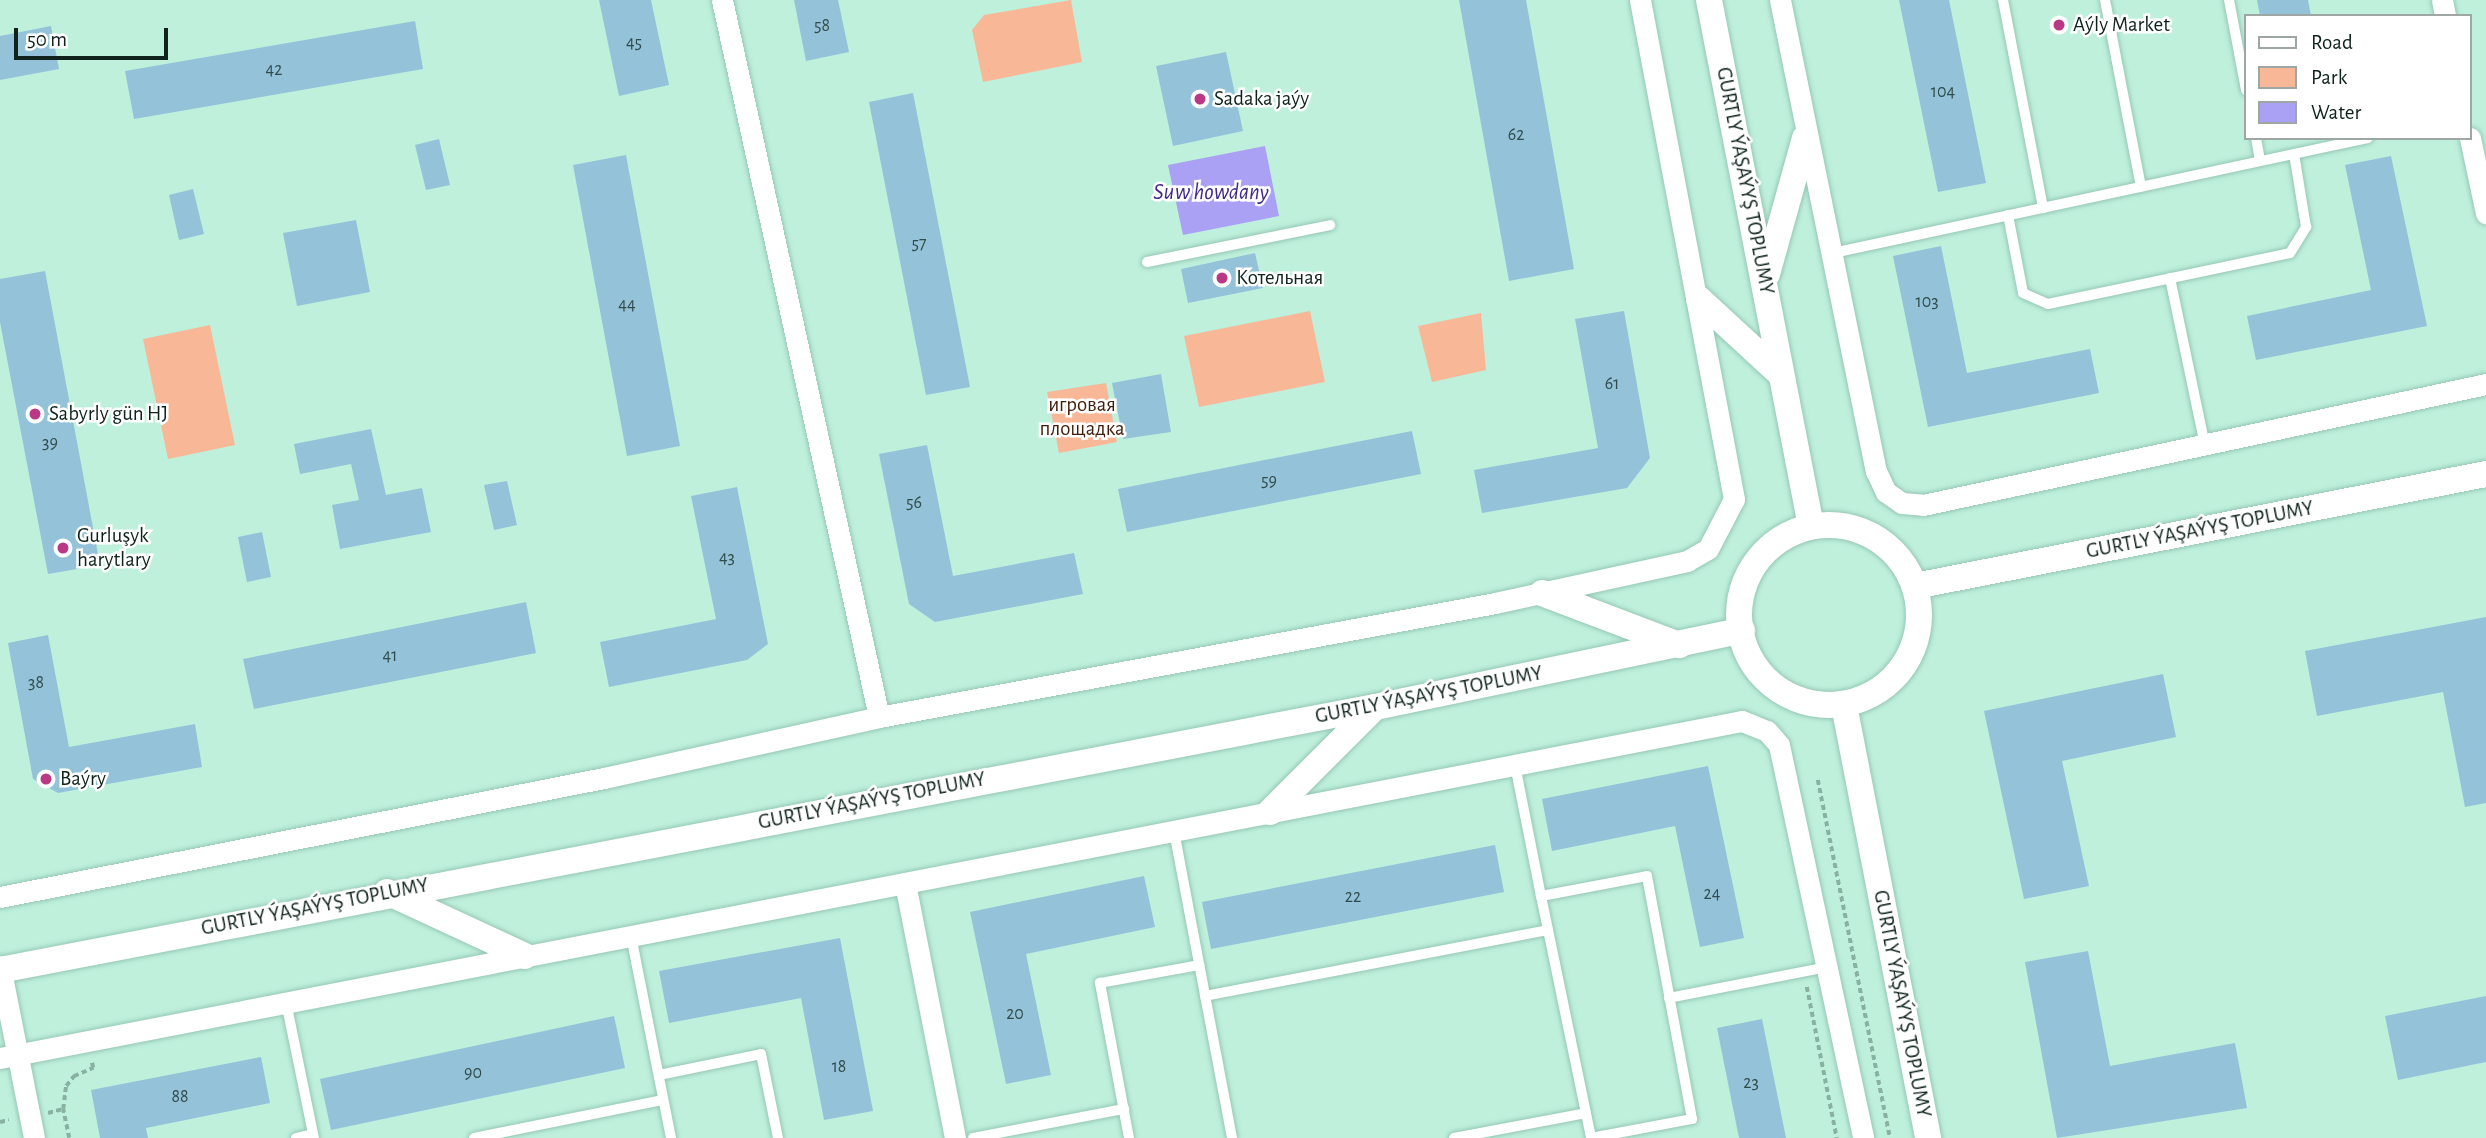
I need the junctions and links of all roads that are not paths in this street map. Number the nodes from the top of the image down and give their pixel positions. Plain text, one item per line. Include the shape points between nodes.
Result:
1 (722, 0) edge
2 (1640, 0) edge
3 (1709, 0) edge
4 (1780, 0) edge
5 (2003, 0) edge
6 (2105, 0) edge
7 (2229, 0) edge
8 (2244, 79) edge
9 (1805, 138) junction
10 (2256, 140) edge
11 (2359, 140) edge
12 (2470, 140) edge
13 (2294, 154) junction
14 (2260, 161) junction
15 (2141, 187) junction
16 (2043, 208) junction
17 (2486, 213) edge
18 (2008, 215) junction
19 (1330, 225) dead end
20 (1833, 253) junction
21 (1147, 262) dead end
22 (2170, 278) junction
23 (1765, 279) junction
24 (1699, 299) junction
25 (1778, 372) junction
26 (2486, 384) edge
27 (2204, 446) junction
28 (2486, 474) edge
29 (1811, 526) junction
30 (1915, 586) junction
31 (1542, 593) junction
32 (1742, 630) junction
33 (1679, 645) junction
34 (1843, 705) junction
35 (1375, 707) junction
36 (879, 717) junction
37 (1515, 765) junction
38 (1270, 812) junction
39 (1174, 831) junction
40 (905, 883) junction
41 (387, 892) junction
42 (1541, 896) junction
43 (0, 897) edge
44 (1548, 930) junction
45 (631, 936) junction
46 (525, 956) junction
47 (1199, 965) junction
48 (1827, 967) junction
49 (0, 968) edge
50 (1205, 996) junction
51 (1669, 998) junction
52 (286, 1002) junction
53 (7, 1056) edge
54 (659, 1075) junction
55 (663, 1100) junction
56 (1124, 1110) junction
57 (1586, 1113) junction
58 (314, 1136) edge
59 (34, 1138) edge
60 (296, 1138) edge
61 (474, 1138) edge
62 (671, 1138) edge
63 (778, 1138) edge
64 (955, 1138) edge
65 (973, 1138) edge
66 (1129, 1138) edge
67 (1232, 1138) edge
68 (1454, 1138) edge
69 (1863, 1138) edge
70 (1928, 1138) edge

1 - 36 street
2 - 24 street
3 - 23 street, GURTLY ÝAŞAÝYŞ TOPLUMY
4 - 9 street
5 - 16 lane
6 - 15 lane
7 - 8 lane
9 - 20 street
9 - 23 street
10 - 14 lane
11 - 13 lane
12 - 17 street
13 - 14 lane
13 - 22 lane via 2306,227 2290,253
14 - 15 lane
15 - 16 lane
16 - 18 lane
18 - 20 lane
18 - 22 lane via 2023,293 2048,304
19 - 21 lane
20 - 27 street via 1876,471 1885,492 1902,503 1923,505
22 - 27 lane
23 - 25 street, GURTLY ÝAŞAÝYŞ TOPLUMY
24 - 25 street
24 - 31 street via 1734,499 1708,549 1687,561
25 - 29 street, GURTLY ÝAŞAÝYŞ TOPLUMY
26 - 27 street
28 - 30 street, GURTLY ÝAŞAÝYŞ TOPLUMY
29 - 30 street via 1843,526 1874,536 1899,557
29 - 32 street via 1780,538 1756,562 1741,592
30 - 34 street via 1920,620 1911,654 1877,693
31 - 33 street
31 - 36 street
32 - 33 street, GURTLY ÝAŞAÝYŞ TOPLUMY
32 - 34 street via 1751,660 1775,688 1808,703
33 - 35 street, GURTLY ÝAŞAÝYŞ TOPLUMY
34 - 70 street, GURTLY ÝAŞAÝYŞ TOPLUMY
35 - 38 street
35 - 41 street, GURTLY ÝAŞAÝYŞ TOPLUMY
36 - 43 street via 604,778
37 - 38 street
37 - 42 lane
37 - 48 street via 1742,721 1767,731 1779,745
38 - 39 street
39 - 40 street
39 - 47 lane
40 - 45 street
40 - 64 street
41 - 46 street
41 - 49 street, GURTLY ÝAŞAÝYŞ TOPLUMY
42 - 44 lane
42 - 51 lane via 1647,876
44 - 50 lane
44 - 57 lane
45 - 46 street
45 - 54 lane
46 - 52 street
47 - 50 lane
47 - 56 lane via 1100,983
48 - 51 lane
48 - 69 street
49 - 53 street
50 - 67 lane
51 - 57 lane via 1692,1119 1591,1138
52 - 53 street
52 - 58 lane
53 - 59 street
54 - 55 lane
54 - 63 lane via 761,1054
55 - 61 lane
55 - 62 lane
56 - 65 lane
56 - 66 lane
57 - 68 lane
58 - 60 lane

